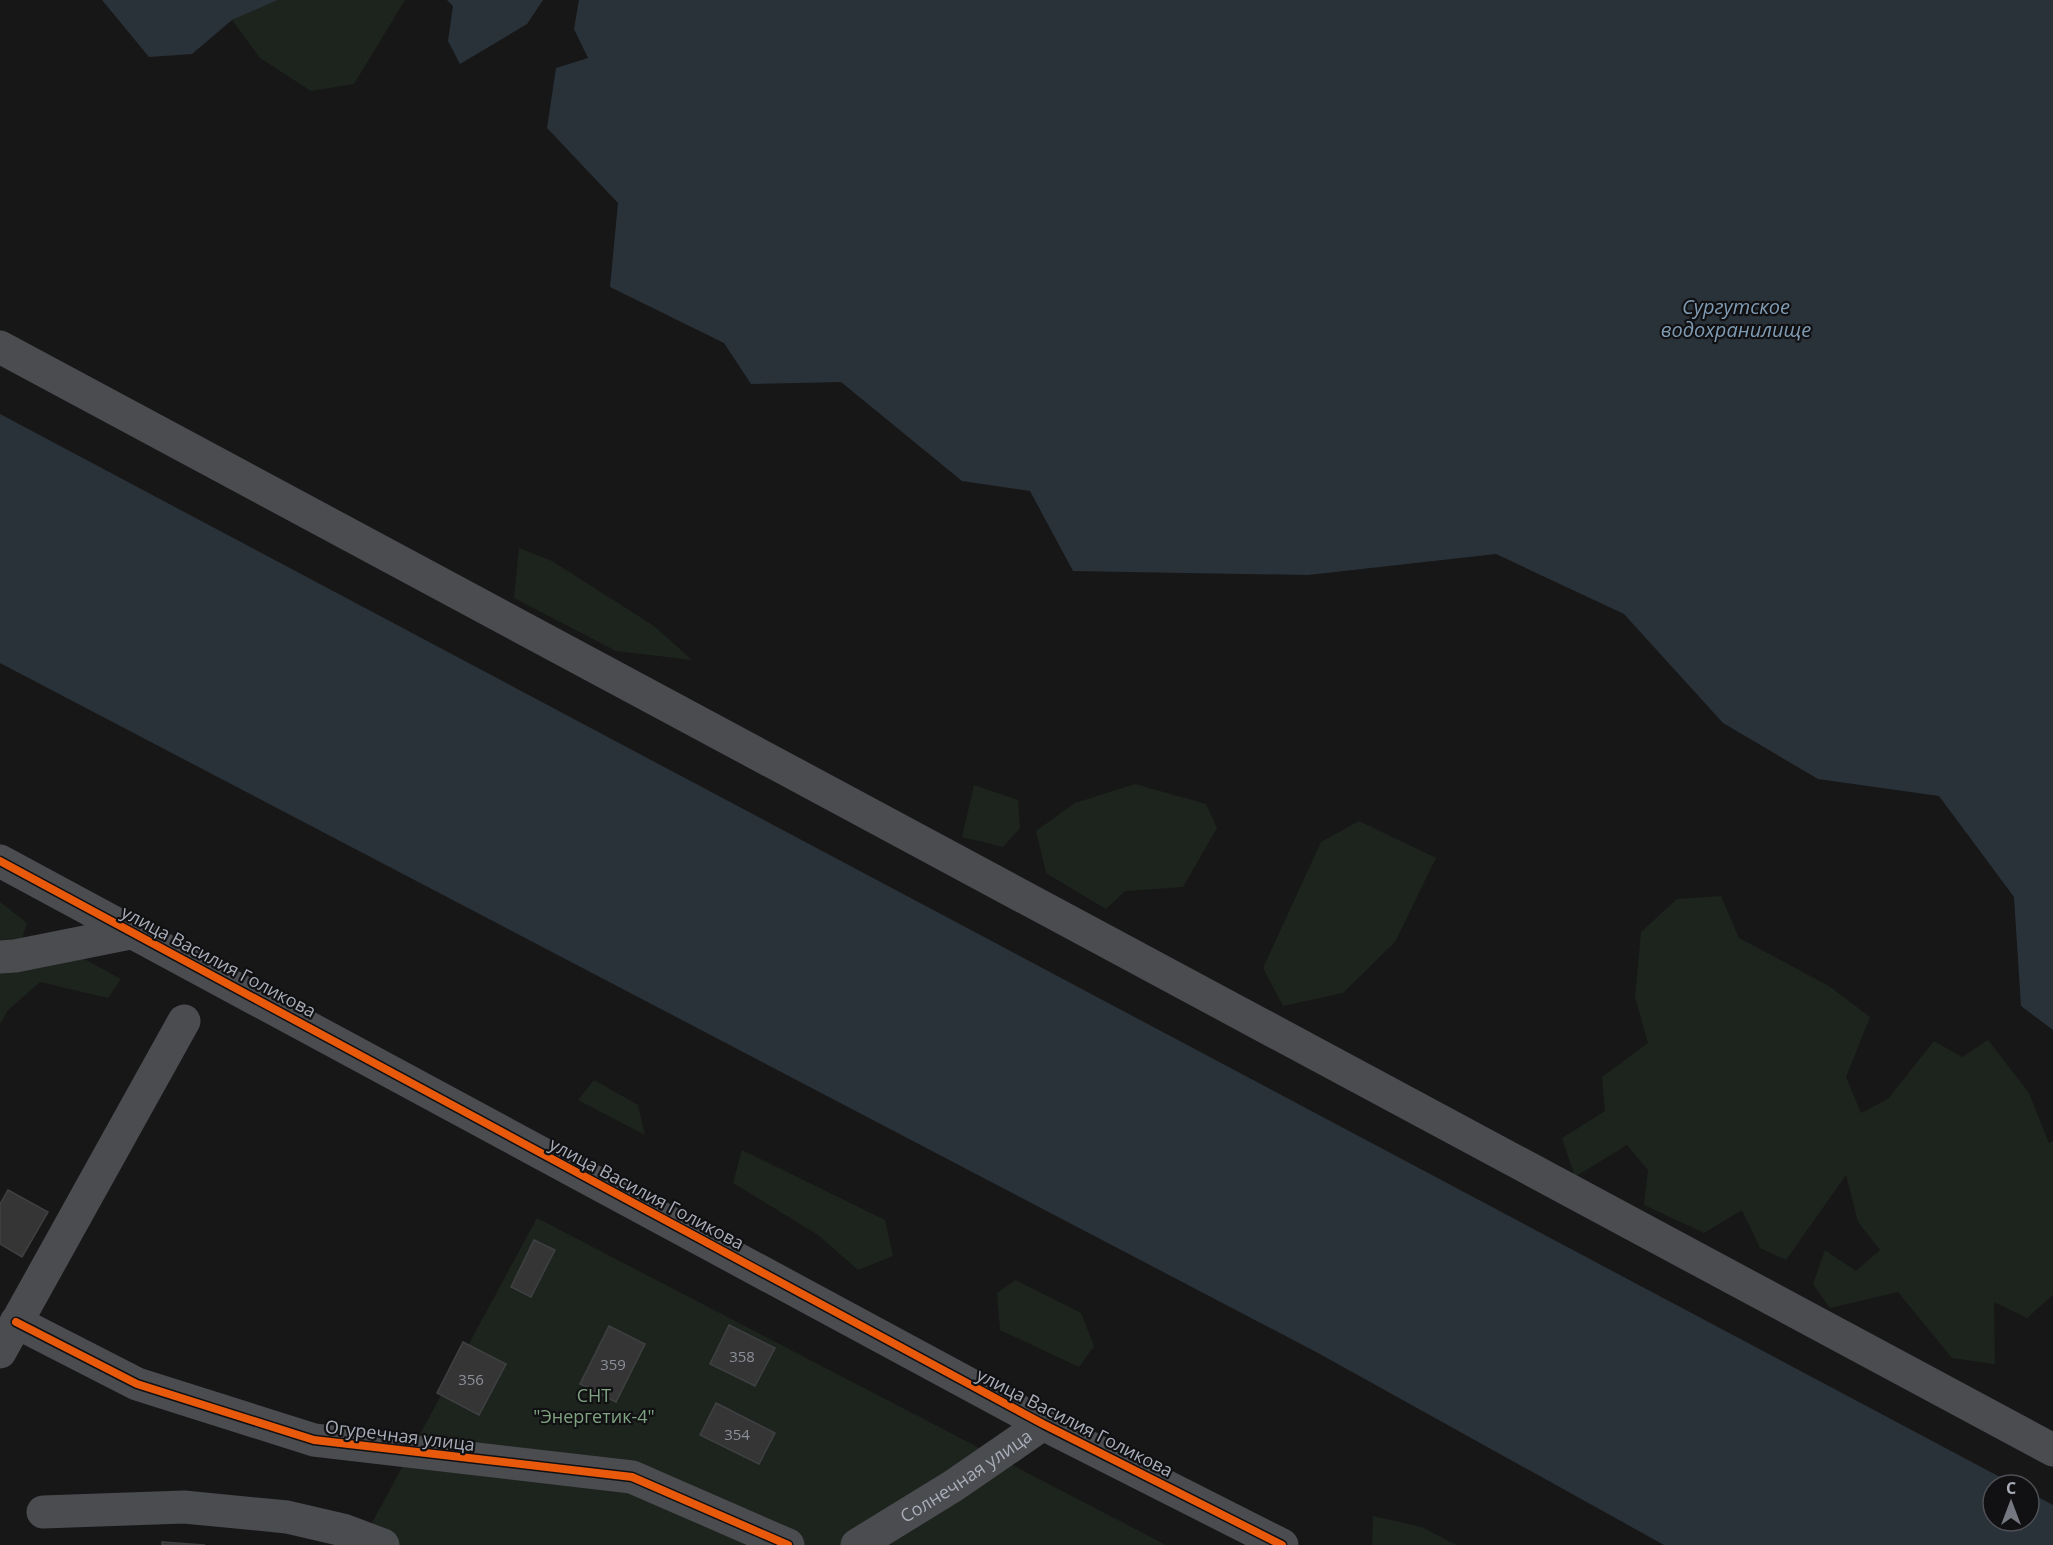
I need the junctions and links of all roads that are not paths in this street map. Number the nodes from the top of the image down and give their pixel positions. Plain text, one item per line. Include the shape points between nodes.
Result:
1 (0, 347) edge
2 (0, 861) edge
3 (135, 932) junction
4 (0, 957) edge
5 (184, 1021) dead end
6 (16, 1322) junction
7 (0, 1352) edge
8 (1043, 1424) junction
9 (2053, 1450) edge
10 (43, 1512) dead end
11 (383, 1545) edge
12 (788, 1545) edge
13 (856, 1545) edge
14 (1282, 1545) edge

1 - 9 street
2 - 3 street, улица Василия Голикова
3 - 4 street
3 - 8 street, улица Василия Голикова
5 - 6 street
6 - 7 street
6 - 12 street, Огуречная улица via 137,1383 314,1440 632,1477
8 - 13 street, Солнечная улица via 953,1486
8 - 14 street, улица Василия Голикова
10 - 11 street via 184,1507 287,1517 343,1530

